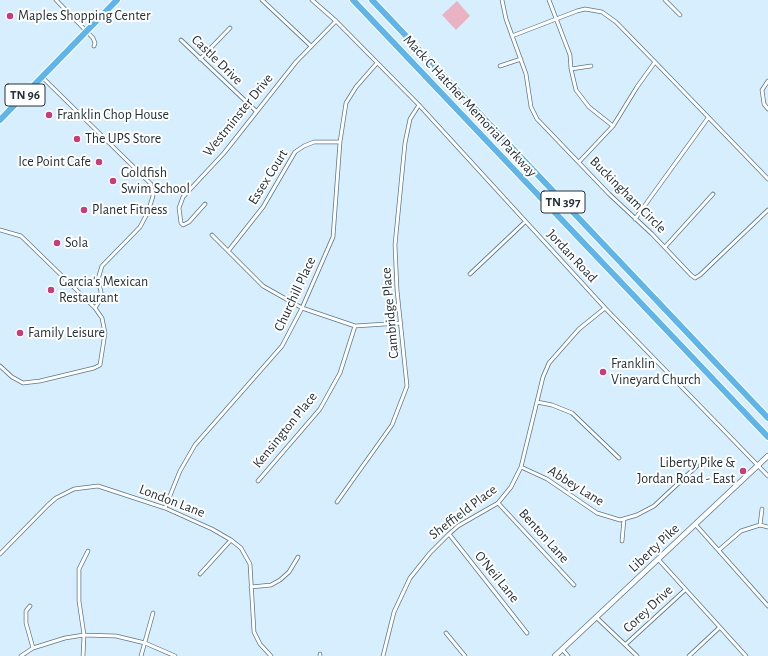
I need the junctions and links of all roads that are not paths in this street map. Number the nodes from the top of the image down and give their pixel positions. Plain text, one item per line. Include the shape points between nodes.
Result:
1 (56, 0) edge
2 (117, 0) edge
3 (262, 0) edge
4 (312, 0) edge
5 (353, 0) edge
6 (372, 0) edge
7 (502, 0) edge
8 (549, 0) edge
9 (665, 0) edge
10 (680, 15) dead end
11 (555, 19) junction
12 (336, 21) junction
13 (230, 28) dead end
14 (87, 31) junction
15 (512, 36) junction
16 (181, 40) dead end
17 (94, 46) dead end
18 (311, 46) junction
19 (200, 59) junction
20 (521, 59) junction
21 (655, 62) junction
22 (377, 63) junction
23 (500, 66) dead end
24 (591, 66) dead end
25 (571, 69) junction
26 (42, 77) junction
27 (768, 81) edge
28 (419, 105) junction
29 (768, 109) edge
30 (256, 111) junction
31 (708, 118) junction
32 (0, 120) edge
33 (613, 126) junction
34 (340, 142) junction
35 (580, 162) junction
36 (768, 180) edge
37 (713, 194) dead end
38 (205, 204) dead end
39 (768, 210) edge
40 (635, 219) junction
41 (525, 222) junction
42 (0, 230) edge
43 (212, 235) dead end
44 (665, 247) junction
45 (229, 250) junction
46 (470, 274) dead end
47 (95, 308) junction
48 (302, 308) junction
49 (605, 308) junction
50 (401, 323) junction
51 (355, 326) junction
52 (0, 366) edge
53 (537, 402) junction
54 (768, 418) edge
55 (768, 437) edge
56 (768, 456) edge
57 (619, 458) dead end
58 (697, 466) dead end
59 (758, 466) junction
60 (521, 467) junction
61 (768, 476) edge
62 (258, 480) dead end
63 (337, 502) dead end
64 (498, 503) junction
65 (165, 508) junction
66 (762, 510) dead end
67 (624, 519) junction
68 (695, 524) junction
69 (760, 525) junction
70 (768, 527) edge
71 (449, 534) junction
72 (232, 540) junction
73 (622, 541) dead end
74 (719, 550) junction
75 (88, 551) dead end
76 (0, 554) edge
77 (298, 557) dead end
78 (658, 559) junction
79 (200, 574) dead end
80 (574, 585) dead end
81 (251, 587) junction
82 (685, 590) junction
83 (30, 606) dead end
84 (768, 606) edge
85 (153, 613) dead end
86 (597, 618) junction
87 (719, 628) junction
88 (446, 633) dead end
89 (527, 633) dead end
90 (84, 635) junction
91 (145, 643) junction
92 (626, 644) junction
93 (33, 648) junction
94 (562, 649) junction
95 (22, 656) edge
96 (83, 656) edge
97 (141, 656) edge
98 (175, 656) edge
99 (271, 656) edge
100 (383, 656) edge
101 (465, 656) edge
102 (556, 656) edge
103 (568, 656) edge
104 (637, 656) edge
105 (689, 656) edge
106 (746, 656) edge

1 - 14 street
2 - 14 highway, TN 96
3 - 18 street
4 - 12 street, Jordan Road
5 - 55 highway, Mack C Hatcher Memorial Parkway / TN 397
6 - 54 highway, Mack C Hatcher Memorial Parkway / TN 397
7 - 15 street, Buckingham Circle
8 - 11 street
9 - 10 street
11 - 15 street
11 - 21 street via 586,9 602,12
11 - 25 street via 570,56
12 - 18 street, Westminster Drive
12 - 22 street, Jordan Road
13 - 19 street
14 - 17 street via 96,43
14 - 26 highway, TN 96
15 - 20 street, Buckingham Circle
16 - 19 street, Castle Drive
18 - 30 street, Westminster Drive
19 - 30 street, Castle Drive
20 - 23 street
20 - 35 street, Buckingham Circle via 531,106 537,119
21 - 31 street
21 - 33 street
22 - 28 street, Jordan Road
22 - 34 street, Churchill Place via 346,103
24 - 25 street
25 - 33 street via 576,90 589,107
26 - 32 highway, TN 96
26 - 47 street via 151,184 153,196 140,227 102,266 98,279 100,300
27 - 29 street via 762,90 762,98
28 - 41 street, Jordan Road
28 - 50 street, Cambridge Place via 410,119 405,143 395,245 396,290
30 - 38 street, Westminster Drive via 224,153 183,196 179,208 181,223 183,225 188,222
31 - 36 street
31 - 40 street
33 - 35 street
34 - 45 street, Essex Court via 314,142 295,152 263,207
34 - 48 street, Churchill Place via 333,237
35 - 40 street, Buckingham Circle
37 - 44 street
39 - 44 street, Buckingham Circle via 695,278
40 - 44 street, Buckingham Circle
41 - 46 street
41 - 49 street, Jordan Road
42 - 47 street via 20,236
43 - 45 street
45 - 48 street via 264,286
47 - 52 street via 102,318 105,334 100,365 23,383
48 - 51 street
48 - 65 street, Churchill Place via 282,346 196,444 180,471
49 - 53 street, Sheffield Place via 579,329 549,363
49 - 59 street, Jordan Road
50 - 51 street
50 - 63 street, Cambridge Place via 407,386 392,425
51 - 62 street, Kensington Place via 340,373 320,409
53 - 57 street via 572,413
53 - 60 street, Sheffield Place
56 - 59 street, Liberty Pike
58 - 67 street via 654,506
59 - 61 street, Jordan Road
59 - 68 street, Liberty Pike
60 - 64 street, Sheffield Place via 512,487
60 - 67 street, Abbey Lane via 547,479 597,513
64 - 71 street, Sheffield Place
64 - 80 street, Benton Lane
65 - 72 street, London Lane
65 - 76 street, London Lane via 98,486 74,489 48,505
66 - 69 street
67 - 73 street
68 - 74 street
68 - 78 street, Liberty Pike
69 - 70 street
69 - 74 street via 742,531
71 - 89 street, O'Neil Lane
71 - 100 street, Sheffield Place via 423,561 403,590 390,626
72 - 79 street
72 - 81 street, London Lane via 241,548 250,564
74 - 84 street
75 - 90 street via 79,569 79,601
77 - 81 street via 289,572 280,580 271,585
78 - 82 street
78 - 86 street, Liberty Pike
81 - 99 street, London Lane via 254,632 260,644
82 - 87 street
82 - 92 street, Corey Drive
83 - 93 street via 26,611 26,623
85 - 91 street
86 - 92 street
86 - 94 street, Liberty Pike
87 - 105 street
87 - 106 street
88 - 101 street
90 - 91 street via 116,636
90 - 93 street
90 - 96 street
91 - 97 street
91 - 98 street
92 - 104 street
93 - 95 street
94 - 102 street, Liberty Pike
94 - 103 street

